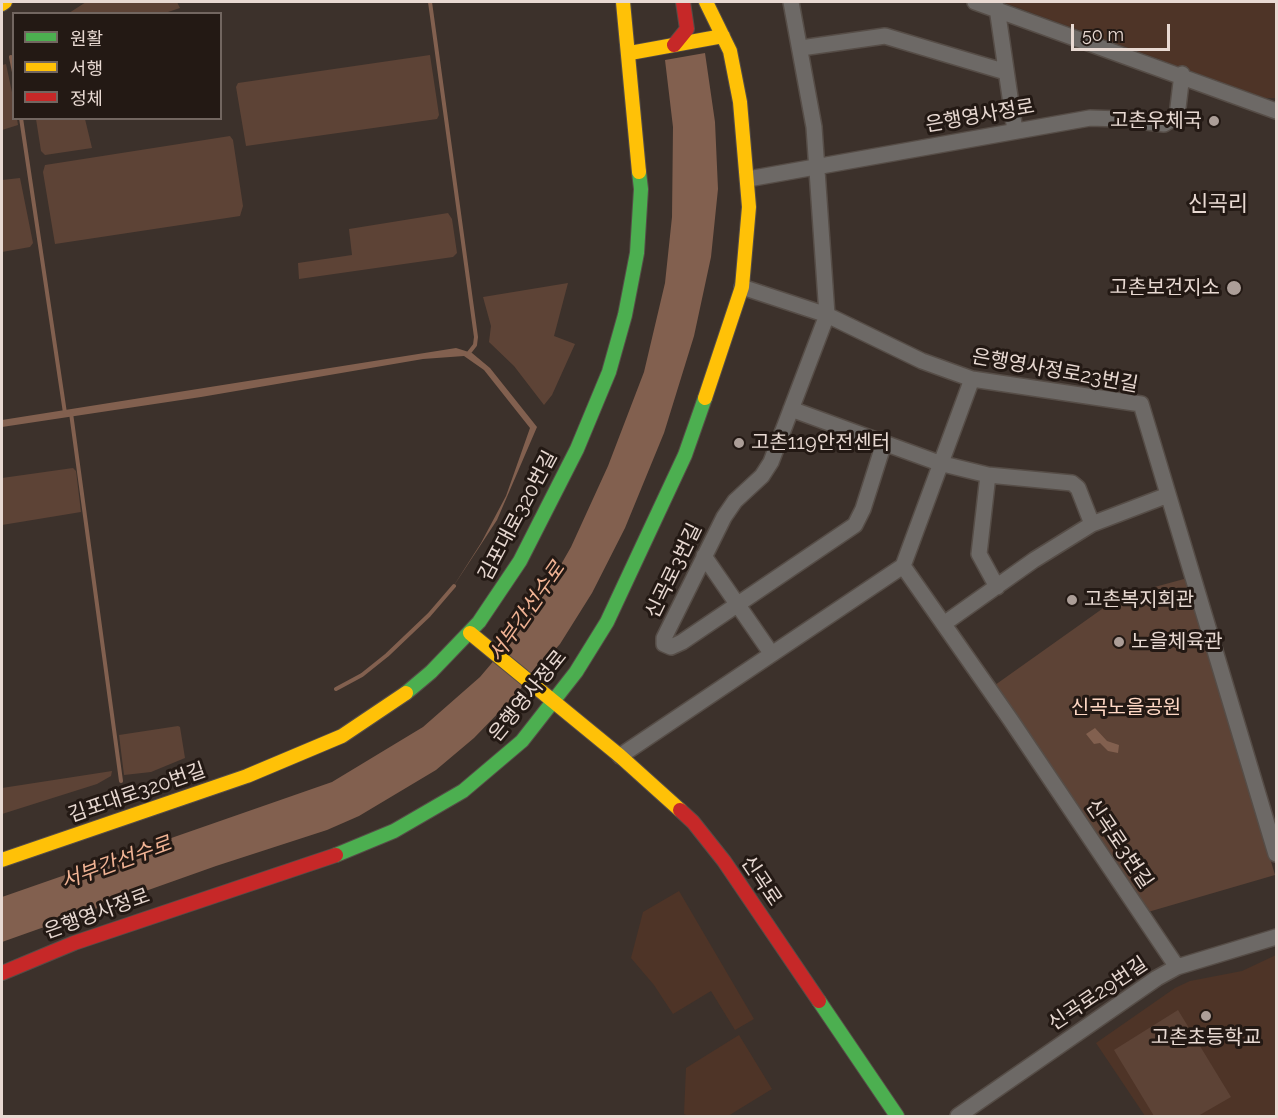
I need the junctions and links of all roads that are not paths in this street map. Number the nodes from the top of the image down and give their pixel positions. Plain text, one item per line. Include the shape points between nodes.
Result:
1 (5, 2) edge
2 (623, 2) edge
3 (683, 2) edge
4 (706, 2) edge
5 (791, 2) edge
6 (975, 2) edge
7 (2, 4) edge
8 (997, 9) junction
9 (723, 36) junction
10 (674, 45) junction
11 (801, 48) junction
12 (630, 53) junction
13 (1006, 72) junction
14 (1182, 74) junction
15 (1276, 111) edge
16 (1015, 131) junction
17 (818, 167) junction
18 (748, 179) junction
19 (742, 287) junction
20 (827, 315) junction
21 (972, 379) junction
22 (791, 409) junction
23 (885, 443) junction
24 (939, 463) junction
25 (988, 476) junction
26 (1168, 495) junction
27 (1092, 524) junction
28 (704, 556) junction
29 (903, 566) junction
30 (997, 587) junction
31 (737, 604) junction
32 (945, 623) junction
33 (470, 633) junction
34 (771, 653) junction
35 (554, 704) junction
36 (620, 756) junction
37 (1276, 854) edge
38 (2, 860) edge
39 (1276, 937) edge
40 (1177, 967) junction
41 (2, 973) edge
42 (897, 1116) edge
43 (958, 1116) edge

1 - 7 main road
2 - 12 main road, 김포대로320번길
3 - 10 main road via 687,29
4 - 9 main road, 은행영사정로
5 - 11 street
6 - 8 street
8 - 13 street
8 - 14 street
9 - 10 main road
9 - 18 main road, 은행영사정로 via 736,75
10 - 12 main road
11 - 13 street via 885,36
11 - 17 street
12 - 33 main road, 김포대로320번길 via 640,219 620,334 597,404 546,513 520,561
13 - 16 street
14 - 15 street
14 - 16 street, 은행영사정로 via 1177,116 1164,124 1100,118
16 - 17 street, 은행영사정로
17 - 18 street, 은행영사정로
17 - 20 street
18 - 19 main road, 은행영사정로 via 749,236
19 - 20 street, 은행영사정로23번길
19 - 35 main road, 은행영사정로 via 707,397 642,552 592,648
20 - 21 street, 은행영사정로23번길 via 922,361
20 - 22 street, 신곡로3번길
21 - 24 street
21 - 26 street, 은행영사정로23번길 via 1141,404
22 - 23 street
22 - 28 street, 신곡로3번길 via 767,470 729,508
23 - 24 street
23 - 31 street, 신곡로3번길 via 855,525
24 - 25 street
24 - 29 street
25 - 27 street via 1072,483 1078,488
25 - 30 street via 979,554
26 - 27 street
26 - 37 street, 은행영사정로23번길
27 - 30 street
28 - 31 street
28 - 31 street, 신곡로3번길 via 664,644 676,645
29 - 32 street, 신곡로3번길
29 - 34 street
30 - 32 street
31 - 34 street
32 - 40 street, 신곡로3번길
33 - 35 main road, 신곡로
33 - 38 main road, 김포대로320번길 via 402,696 372,718 319,747 247,776
34 - 36 street
35 - 36 main road, 신곡로
35 - 41 main road, 은행영사정로 via 498,764 463,791 394,831 328,859 74,943
36 - 42 main road, 신곡로 via 708,839
39 - 40 street, 신곡로29번길
40 - 43 street, 신곡로29번길 via 1129,996

